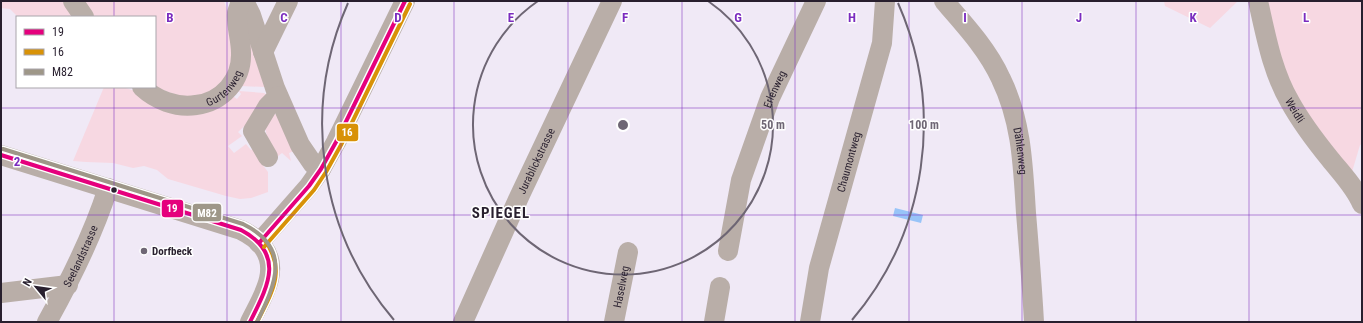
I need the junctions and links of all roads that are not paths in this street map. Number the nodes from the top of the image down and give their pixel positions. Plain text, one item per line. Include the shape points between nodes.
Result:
1 (72, 1) edge
2 (241, 1) edge
3 (244, 1) edge
4 (288, 1) edge
5 (405, 1) edge
6 (612, 1) edge
7 (816, 1) edge
8 (885, 1) edge
9 (944, 1) edge
10 (1258, 1) edge
11 (83, 16) edge
12 (263, 52) junction
13 (143, 88) edge
14 (278, 96) junction
15 (1, 155) edge
16 (268, 157) dead end
17 (321, 169) junction
18 (108, 188) junction
19 (1362, 204) edge
20 (259, 242) junction
21 (728, 251) dead end
22 (628, 252) dead end
23 (68, 285) junction
24 (720, 288) dead end
25 (1, 293) edge
26 (47, 322) edge
27 (250, 322) edge
28 (464, 322) edge
29 (614, 322) edge
30 (714, 322) edge
31 (810, 322) edge
32 (1034, 322) edge

1 - 11 street
2 - 13 street, Gurtenweg via 237,12 242,52 240,65 227,91 215,99 189,106 161,100
3 - 12 street
4 - 12 street
5 - 17 street
6 - 28 street, Jurablickstrasse via 520,195
7 - 21 street, Erlenweg via 767,105 741,180
8 - 31 street, Chaumontweg via 882,43 819,268
9 - 32 street, Dählenweg via 984,50 1001,78 1018,126
10 - 19 street, Weidli via 1280,84
12 - 14 street
14 - 16 street via 268,106 253,131
14 - 17 street via 300,146
15 - 18 street
17 - 20 street
18 - 20 street via 241,230
18 - 23 street, Seelandstrasse via 100,214
20 - 27 street via 269,257 270,274
22 - 29 street, Haselweg
23 - 25 street
23 - 26 street, Seelandstrasse
24 - 30 street

